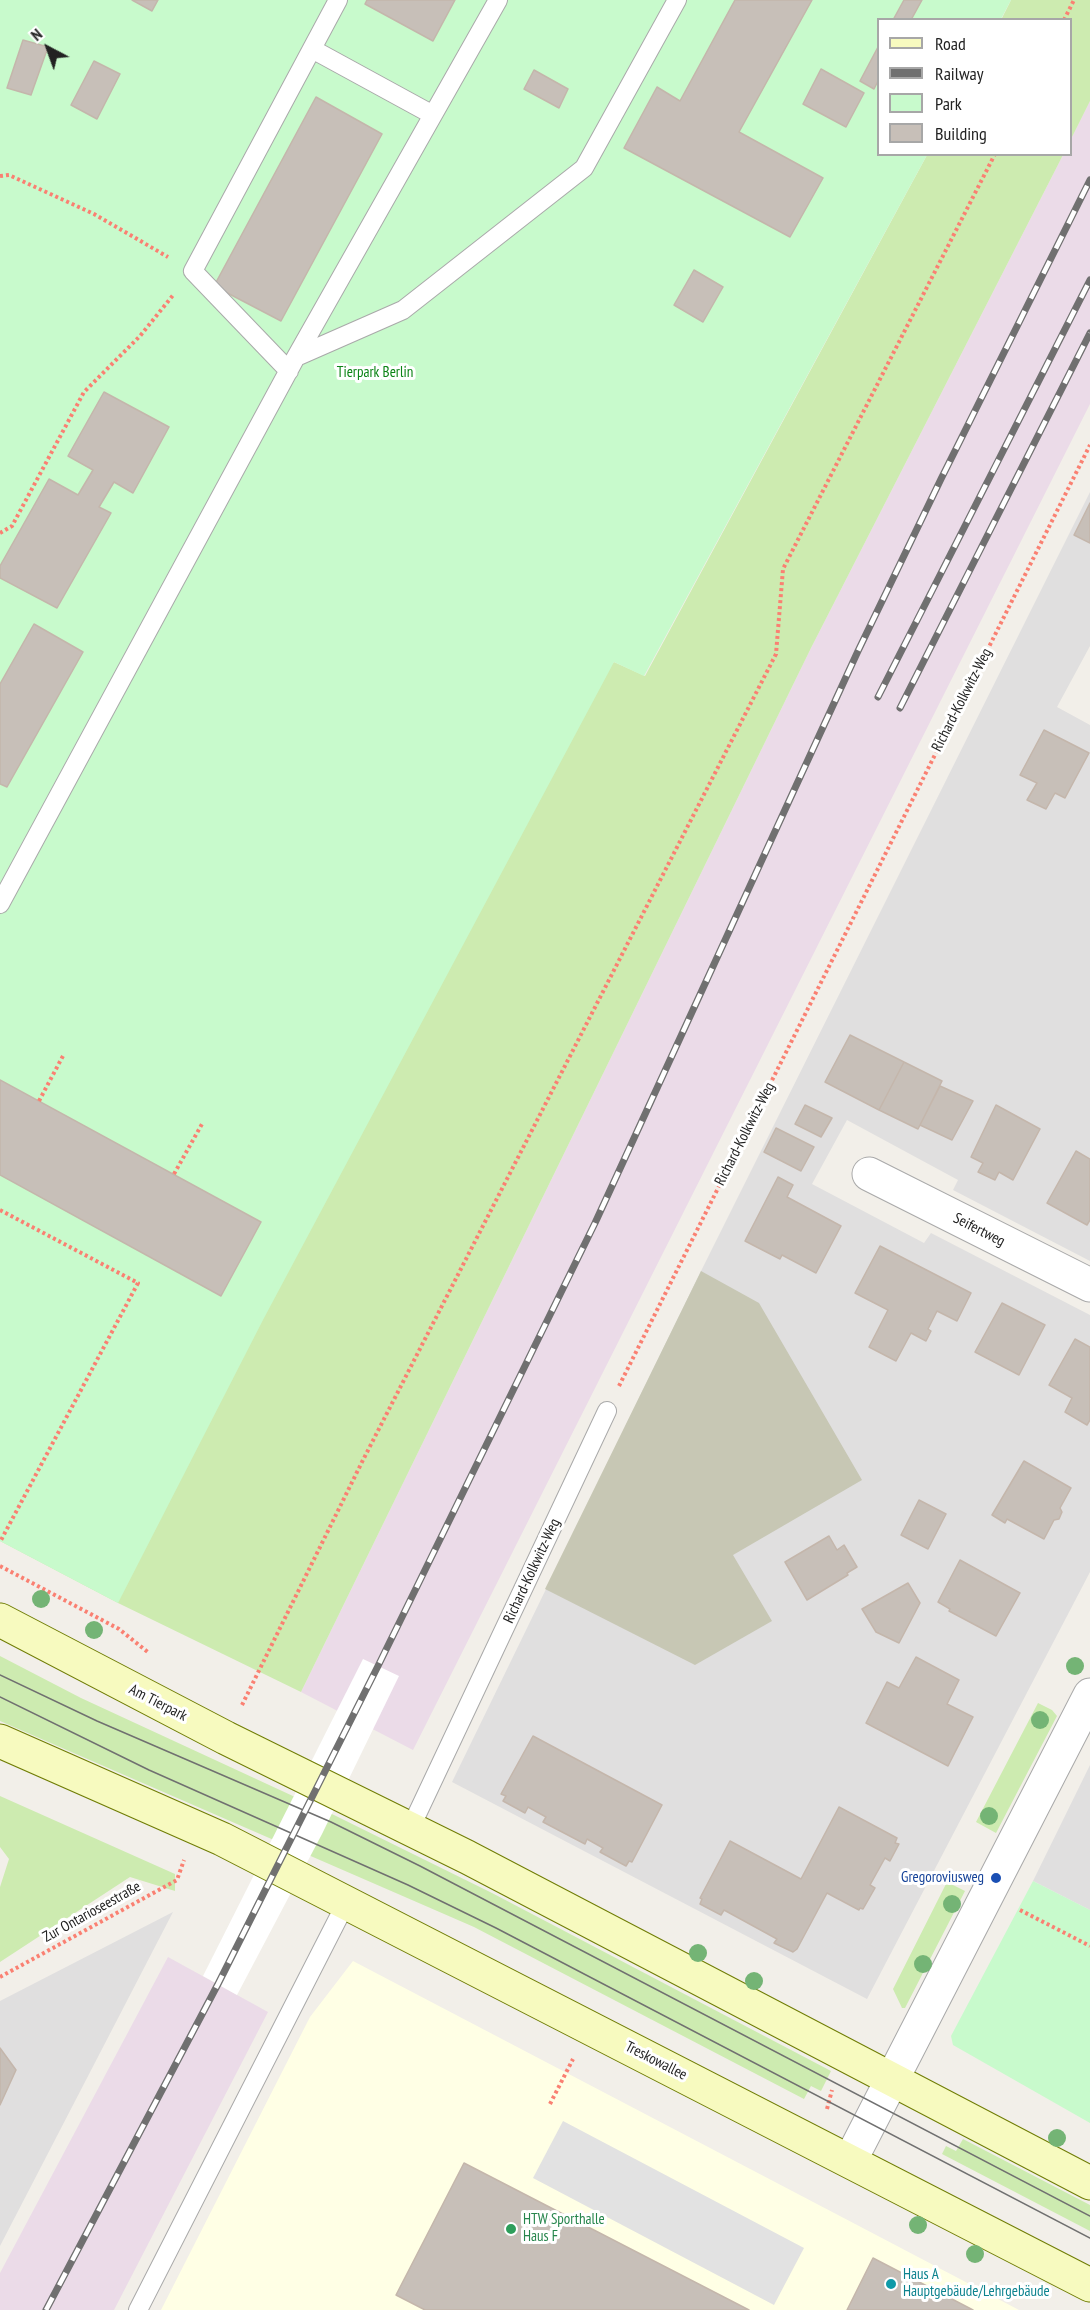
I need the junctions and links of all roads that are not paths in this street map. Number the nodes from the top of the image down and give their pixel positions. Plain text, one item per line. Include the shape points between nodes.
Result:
1 (338, 0) edge
2 (498, 0) edge
3 (677, 0) edge
4 (312, 49) junction
5 (433, 115) junction
6 (293, 364) junction
7 (0, 904) edge
8 (869, 1174) dead end
9 (1090, 1285) edge
10 (607, 1411) road end
11 (0, 1620) edge
12 (1090, 1695) edge
13 (0, 1741) edge
14 (410, 1829) junction
15 (347, 1901) junction
16 (891, 2080) junction
17 (850, 2160) junction
18 (1090, 2183) edge
19 (1090, 2285) edge
20 (138, 2310) edge

1 - 4 lane
2 - 5 lane
3 - 6 lane via 584,168 404,310
4 - 5 lane
4 - 6 lane via 193,271
5 - 6 lane
6 - 7 lane
8 - 9 street, Seifertweg
10 - 14 lane, Richard-Kolkwitz-Weg
11 - 14 main road, Am Tierpark
12 - 16 street
13 - 15 main road, Treskowallee via 222,1839
14 - 16 main road
15 - 17 main road, Treskowallee
15 - 20 lane
16 - 17 street
16 - 18 main road
17 - 19 main road, Treskowallee

